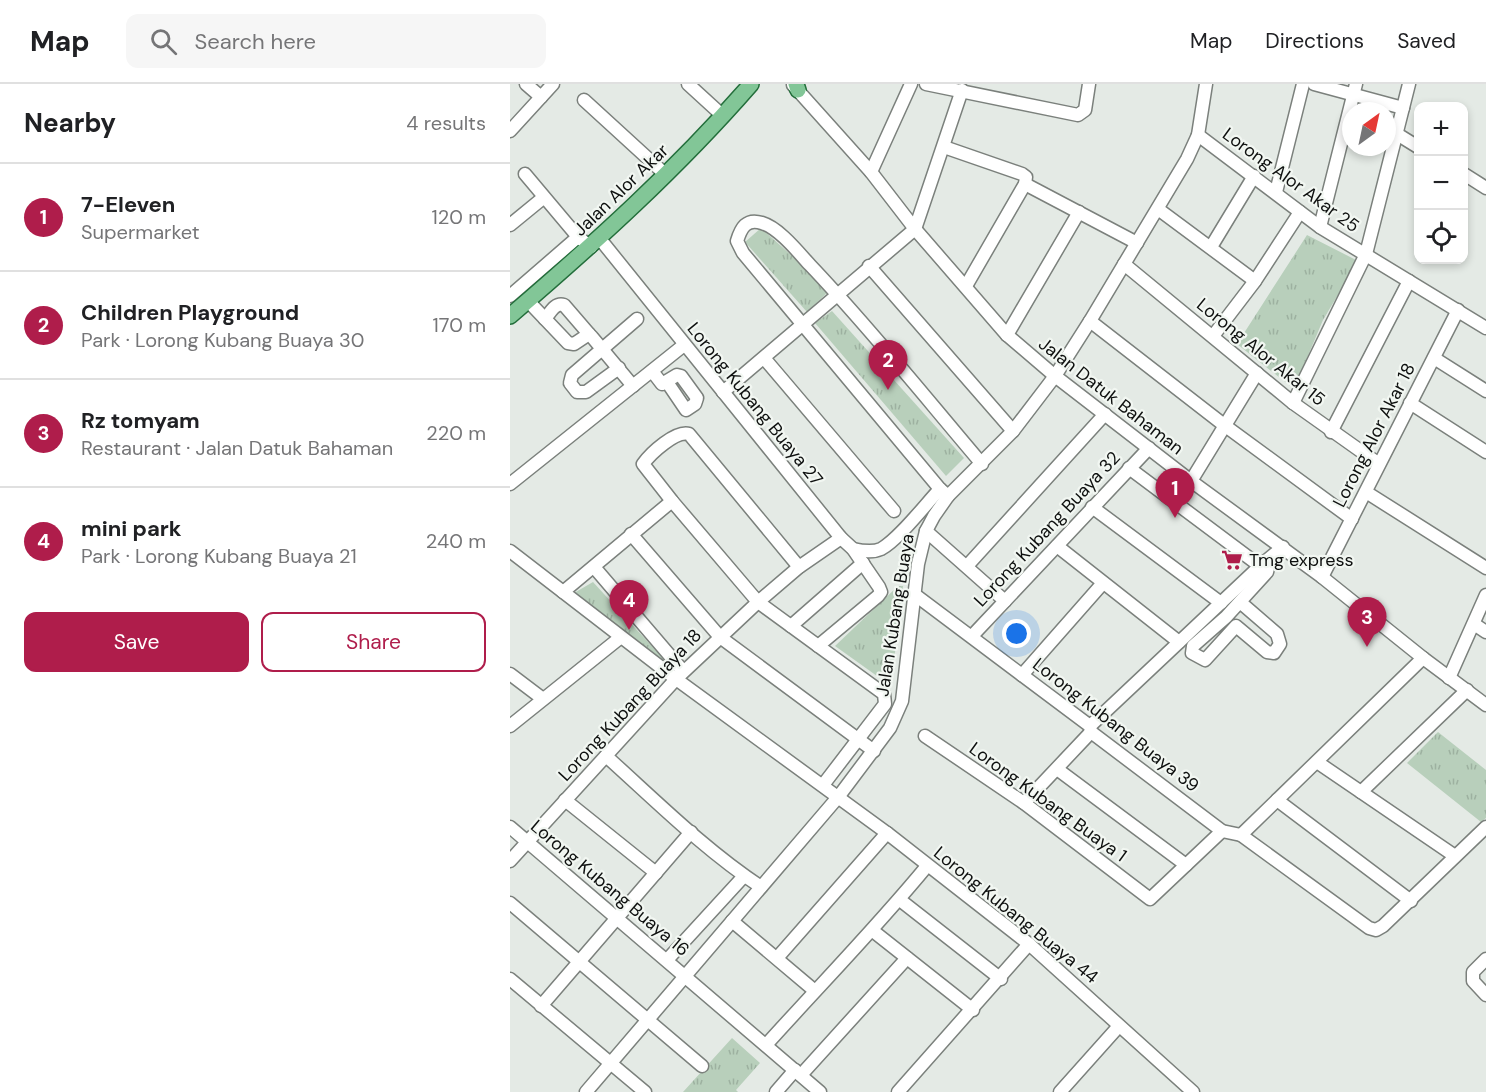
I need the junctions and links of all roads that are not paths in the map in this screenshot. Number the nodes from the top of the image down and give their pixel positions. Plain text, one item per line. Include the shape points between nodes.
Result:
1 (526, 84) edge
2 (553, 84) edge
3 (688, 84) edge
4 (751, 84) edge
5 (911, 84) edge
6 (926, 84) edge
7 (1089, 84) edge
8 (1206, 84) edge
9 (1303, 84) edge
10 (1314, 84) edge
11 (1409, 84) edge
12 (795, 86) edge
13 (962, 90) junction
14 (1354, 90) edge
15 (541, 97) junction
16 (584, 100) dead end
17 (1403, 108) junction
18 (723, 116) junction
19 (510, 131) edge
20 (1396, 134) joint
21 (1198, 135) junction
22 (1414, 144) edge
23 (944, 147) junction
24 (1390, 156) edge
25 (871, 172) junction
26 (525, 174) dead end
27 (666, 175) junction
28 (1254, 176) junction
29 (1468, 177) edge
30 (1025, 180) junction
31 (1486, 188) edge
32 (1276, 192) junction
33 (543, 198) junction
34 (1158, 209) junction
35 (1079, 212) junction
36 (1300, 212) junction
37 (510, 225) edge
38 (1320, 227) junction
39 (915, 229) junction
40 (578, 237) junction
41 (595, 243) junction
42 (1137, 243) junction
43 (1211, 247) junction
44 (1366, 254) junction
45 (1124, 264) junction
46 (869, 266) junction
47 (1255, 281) junction
48 (1410, 281) junction
49 (966, 286) junction
50 (838, 294) junction
51 (510, 296) edge
52 (528, 301) junction
53 (1458, 310) junction
54 (510, 315) edge
55 (545, 319) junction
56 (637, 319) dead end
57 (1090, 321) junction
58 (804, 323) junction
59 (1486, 328) edge
60 (589, 334) junction
61 (1006, 335) junction
62 (1213, 336) junction
63 (684, 345) junction
64 (603, 348) junction
65 (764, 358) junction
66 (1434, 358) junction
67 (619, 368) junction
68 (652, 371) junction
69 (1257, 373) junction
70 (1055, 376) junction
71 (667, 382) dead end
72 (633, 386) junction
73 (1486, 391) edge
74 (723, 392) junction
75 (1293, 403) junction
76 (1410, 403) junction
77 (1105, 414) junction
78 (1224, 425) junction
79 (1013, 430) junction
80 (1331, 432) junction
81 (1149, 448) junction
82 (1486, 452) edge
83 (982, 464) junction
84 (1379, 465) junction
85 (1130, 468) junction
86 (1191, 481) junction
87 (510, 484) edge
88 (944, 492) junction
89 (1366, 492) junction
90 (672, 501) junction
91 (1092, 507) junction
92 (894, 511) dead end
93 (1352, 519) junction
94 (926, 531) junction
95 (631, 534) junction
96 (841, 538) junction
97 (1057, 546) junction
98 (1283, 547) junction
99 (853, 549) junction
100 (510, 551) edge
101 (863, 563) junction
102 (1263, 563) junction
103 (967, 566) junction
104 (594, 567) junction
105 (800, 567) junction
106 (1486, 568) edge
107 (1322, 577) junction
108 (1103, 582) junction
109 (563, 592) junction
110 (914, 594) junction
111 (1486, 595) edge
112 (1005, 601) junction
113 (758, 602) junction
114 (1240, 602) junction
115 (1221, 603) junction
116 (1226, 617) junction
117 (1474, 624) junction
118 (791, 626) junction
119 (1236, 626) junction
120 (1486, 632) edge
121 (972, 636) junction
122 (621, 637) junction
123 (720, 637) junction
124 (1179, 642) junction
125 (818, 646) junction
126 (1423, 658) junction
127 (510, 674) edge
128 (680, 675) junction
129 (1022, 675) junction
130 (1449, 678) junction
131 (1467, 690) junction
132 (543, 699) junction
133 (1486, 705) edge
134 (510, 726) edge
135 (1090, 729) junction
136 (924, 736) dead end
137 (858, 739) junction
138 (874, 751) junction
139 (606, 756) junction
140 (1317, 762) junction
141 (1058, 769) junction
142 (823, 785) junction
143 (1361, 792) junction
144 (839, 796) junction
145 (566, 800) junction
146 (1277, 800) junction
147 (1024, 803) junction
148 (510, 827) edge
149 (1486, 827) edge
150 (1222, 831) junction
151 (691, 832) junction
152 (887, 833) junction
153 (1241, 835) junction
154 (526, 842) junction
155 (1455, 856) junction
156 (510, 861) edge
157 (1186, 865) junction
158 (927, 866) junction
159 (656, 873) junction
160 (744, 876) junction
161 (761, 887) junction
162 (900, 900) junction
163 (1411, 901) junction
164 (510, 903) edge
165 (618, 919) junction
166 (732, 921) junction
167 (873, 931) junction
168 (1029, 944) junction
169 (777, 958) junction
170 (907, 958) junction
171 (1486, 959) edge
172 (667, 960) junction
173 (579, 963) junction
174 (686, 976) junction
175 (1000, 978) junction
176 (510, 979) edge
177 (815, 991) junction
178 (1486, 995) edge
179 (541, 1006) junction
180 (973, 1010) junction
181 (648, 1020) junction
182 (1119, 1026) junction
183 (766, 1045) junction
184 (611, 1063) junction
185 (702, 1066) dead end
186 (798, 1073) junction
187 (586, 1092) edge
188 (645, 1092) edge
189 (776, 1092) edge
190 (820, 1092) edge
191 (898, 1092) edge
192 (1060, 1092) edge
193 (1193, 1092) edge

1 - 15 street
2 - 15 street
3 - 18 street
4 - 18 main road, Jalan Alor Akar
5 - 25 street
6 - 13 street
7 - 13 street via 1086,110 1078,115
8 - 21 street, Jalan Kubang Buaya
9 - 32 street
10 - 14 street
11 - 17 street
12 - 25 street, Jalan Datuk Bahaman
13 - 23 street
14 - 17 street
14 - 38 street
15 - 19 street
16 - 27 street
17 - 20 street
18 - 27 main road, Jalan Alor Akar
20 - 22 street
21 - 28 street, Lorong Alor Akar 25
21 - 34 street, Jalan Kubang Buaya
23 - 30 street via 1023,174
23 - 39 street
24 - 44 street
25 - 39 street, Jalan Datuk Bahaman
26 - 33 street, Lorong Kubang Buaya 27
27 - 41 main road, Jalan Alor Akar
28 - 32 street, Lorong Alor Akar 25
28 - 43 street
29 - 31 street
30 - 35 street
30 - 49 street
32 - 36 street, Lorong Alor Akar 25
33 - 37 street
33 - 40 street, Lorong Kubang Buaya 27
34 - 42 street, Jalan Kubang Buaya
34 - 43 street
35 - 42 street
35 - 61 street
36 - 38 street, Lorong Alor Akar 25
36 - 47 street
38 - 44 street, Lorong Alor Akar 25
39 - 46 street
39 - 49 street, Jalan Datuk Bahaman
40 - 41 street, Lorong Kubang Buaya 27
40 - 51 street
41 - 52 main road, Jalan Alor Akar
41 - 63 street, Lorong Kubang Buaya 27
42 - 45 street, Jalan Kubang Buaya
43 - 47 street
44 - 48 street, Lorong Alor Akar 25
44 - 75 street
45 - 57 street, Jalan Kubang Buaya
45 - 62 street, Lorong Alor Akar 15
46 - 50 street
46 - 79 street
47 - 62 street
48 - 53 street, Lorong Alor Akar 25
48 - 80 street
49 - 61 street, Jalan Datuk Bahaman
50 - 58 street
50 - 58 street via 771,227 754,221 741,228 737,241 743,253
50 - 83 street
52 - 54 main road, Jalan Alor Akar
52 - 55 street
53 - 59 street, Lorong Alor Akar 25
53 - 66 street, Lorong Alor Akar 18
55 - 60 street via 568,343 574,344
55 - 60 street via 561,304
56 - 64 street
57 - 70 street, Jalan Kubang Buaya
57 - 78 street
58 - 65 street
58 - 88 street
60 - 64 street
61 - 70 street, Jalan Datuk Bahaman
62 - 69 street, Lorong Alor Akar 15
63 - 68 street
63 - 74 street, Lorong Kubang Buaya 27
64 - 67 street
64 - 67 street via 572,375 570,383 577,392 586,392
65 - 74 street
65 - 92 street
66 - 73 street
66 - 76 street, Lorong Alor Akar 18
67 - 72 street
68 - 71 street via 660,383
68 - 72 street
69 - 75 street, Lorong Alor Akar 15
69 - 78 street
70 - 77 street, Jalan Datuk Bahaman
70 - 79 street, Jalan Kubang Buaya
72 - 87 street
74 - 96 street, Lorong Kubang Buaya 27
75 - 80 street, Lorong Alor Akar 15
76 - 82 street
76 - 84 street, Lorong Alor Akar 18
77 - 81 street, Jalan Datuk Bahaman
77 - 103 street
78 - 86 street
78 - 93 street
79 - 83 street, Jalan Kubang Buaya
80 - 84 street, Lorong Alor Akar 15
81 - 85 street, Lorong Kubang Buaya 32
81 - 86 street, Jalan Datuk Bahaman
83 - 88 street, Jalan Kubang Buaya
84 - 89 street, Lorong Alor Akar 18
85 - 91 street, Lorong Kubang Buaya 32
85 - 102 street
86 - 98 street, Jalan Datuk Bahaman
88 - 94 street, Jalan Kubang Buaya
88 - 99 street via 880,549
89 - 93 street, Lorong Alor Akar 18
89 - 106 street
90 - 95 street
90 - 105 street via 643,464 676,435 685,432
90 - 113 street
91 - 97 street, Lorong Kubang Buaya 32
91 - 115 street
93 - 107 street, Lorong Alor Akar 18
94 - 103 street
94 - 110 street, Jalan Kubang Buaya
95 - 104 street
95 - 123 street
96 - 99 street, Lorong Kubang Buaya 27
96 - 105 street, Lorong Kubang Buaya 18
97 - 108 street
97 - 112 street, Lorong Kubang Buaya 32
98 - 102 street
98 - 107 street, Jalan Datuk Bahaman
99 - 101 street, Lorong Kubang Buaya 27
100 - 109 street
101 - 118 street
101 - 125 street, Lorong Kubang Buaya 27 via 881,592
102 - 114 street via 1267,572
102 - 115 street
103 - 112 street
104 - 109 street
104 - 128 street
105 - 113 street, Lorong Kubang Buaya 18
107 - 126 street, Jalan Datuk Bahaman
108 - 124 street
108 - 129 street
109 - 122 street
110 - 121 street, Lorong Kubang Buaya 39
110 - 138 street, Jalan Kubang Buaya via 902,700
111 - 117 street
112 - 121 street, Lorong Kubang Buaya 32
113 - 118 street
113 - 123 street, Lorong Kubang Buaya 18
114 - 116 street
114 - 119 street via 1277,634 1280,644 1270,654
115 - 124 street
116 - 119 street
116 - 119 street via 1193,646 1192,653 1205,660
117 - 120 street
117 - 130 street
118 - 125 street
121 - 129 street, Lorong Kubang Buaya 39
122 - 128 street
122 - 132 street
123 - 128 street, Lorong Kubang Buaya 18
123 - 137 street
124 - 135 street
125 - 137 street via 884,694 885,704
126 - 130 street, Jalan Datuk Bahaman
126 - 140 street
127 - 132 street
128 - 139 street, Lorong Kubang Buaya 18
128 - 142 street, Lorong Kubang Buaya 44
129 - 135 street, Lorong Kubang Buaya 39
130 - 131 street, Jalan Datuk Bahaman
131 - 133 street, Jalan Datuk Bahaman
131 - 143 street
132 - 134 street
135 - 141 street
135 - 150 street, Lorong Kubang Buaya 39
136 - 147 street, Lorong Kubang Buaya 1
137 - 138 street
137 - 142 street
138 - 144 street, Jalan Kubang Buaya
139 - 145 street, Lorong Kubang Buaya 18
139 - 151 street
140 - 143 street
140 - 146 street
141 - 147 street
141 - 157 street
142 - 144 street, Lorong Kubang Buaya 44
143 - 155 street
144 - 152 street, Lorong Kubang Buaya 44
144 - 161 street, Jalan Kubang Buaya
145 - 154 street, Lorong Kubang Buaya 18
145 - 159 street
146 - 153 street
146 - 163 street
147 - 157 street, Lorong Kubang Buaya 1 via 1150,899
148 - 154 street, Lorong Kubang Buaya 16
149 - 155 street
150 - 153 street, Lorong Kubang Buaya 39
150 - 157 street
151 - 159 street
151 - 160 street
152 - 158 street, Lorong Kubang Buaya 44
152 - 169 street
153 - 163 street via 1369,928 1383,926
154 - 156 street, Lorong Kubang Buaya 18
154 - 165 street, Lorong Kubang Buaya 16
155 - 163 street
158 - 162 street
158 - 168 street, Lorong Kubang Buaya 44
159 - 165 street
160 - 161 street
160 - 172 street
161 - 166 street, Jalan Kubang Buaya
162 - 167 street
162 - 175 street
164 - 173 street
165 - 172 street, Lorong Kubang Buaya 16
165 - 173 street
166 - 169 street
166 - 174 street, Jalan Kubang Buaya
167 - 170 street
167 - 177 street
168 - 175 street
168 - 182 street, Lorong Kubang Buaya 44
169 - 177 street
170 - 180 street
170 - 186 street
171 - 178 street via 1473,972 1473,981
172 - 174 street, Lorong Kubang Buaya 16
173 - 179 street
173 - 181 street
174 - 181 street, Jalan Kubang Buaya
174 - 183 street, Lorong Kubang Buaya 16
175 - 180 street
176 - 179 street
177 - 183 street
179 - 184 street
180 - 191 street
181 - 184 street, Jalan Kubang Buaya
181 - 185 street
182 - 192 street
182 - 193 street, Lorong Kubang Buaya 44
183 - 186 street, Lorong Kubang Buaya 16
184 - 187 street, Jalan Kubang Buaya
184 - 188 street
186 - 189 street
186 - 190 street, Lorong Kubang Buaya 16

